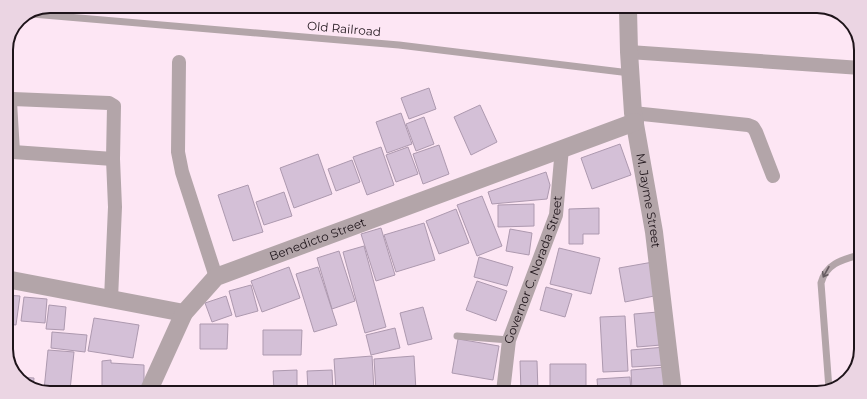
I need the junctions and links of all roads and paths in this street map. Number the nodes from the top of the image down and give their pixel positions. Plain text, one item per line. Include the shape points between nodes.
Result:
1 (628, 13) edge
2 (40, 15) edge
3 (628, 52) junction
4 (180, 62) dead end
5 (854, 68) edge
6 (630, 73) junction
7 (13, 99) edge
8 (634, 118) junction
9 (562, 148) junction
10 (13, 152) edge
11 (113, 159) junction
12 (772, 176) dead end
13 (854, 256) edge
14 (216, 277) junction
15 (13, 280) edge
16 (111, 299) junction
17 (184, 313) junction
18 (457, 336) dead end
19 (509, 340) junction
20 (829, 384) edge
21 (151, 386) edge
22 (504, 386) edge
23 (673, 386) edge

1 - 3 street, M. Jayme Street
2 - 6 lane, Old Railroad via 399,45
3 - 5 street
3 - 6 street, M. Jayme Street
4 - 14 street via 178,152
6 - 8 street, M. Jayme Street
7 - 11 street via 109,103 114,106
8 - 9 street, Benedicto Street
8 - 12 street via 753,127
8 - 23 street, M. Jayme Street via 654,232
9 - 14 street, Benedicto Street
9 - 19 street, Governor C. Norada Street via 556,215
10 - 11 street
11 - 16 street via 116,207
13 -> 20 lane via 829,266 821,283
14 - 17 street, Benedicto Street
15 - 16 street
16 - 17 street
17 - 21 street, Benedicto Street
18 - 19 lane
19 - 22 street, Governor C. Norada Street

